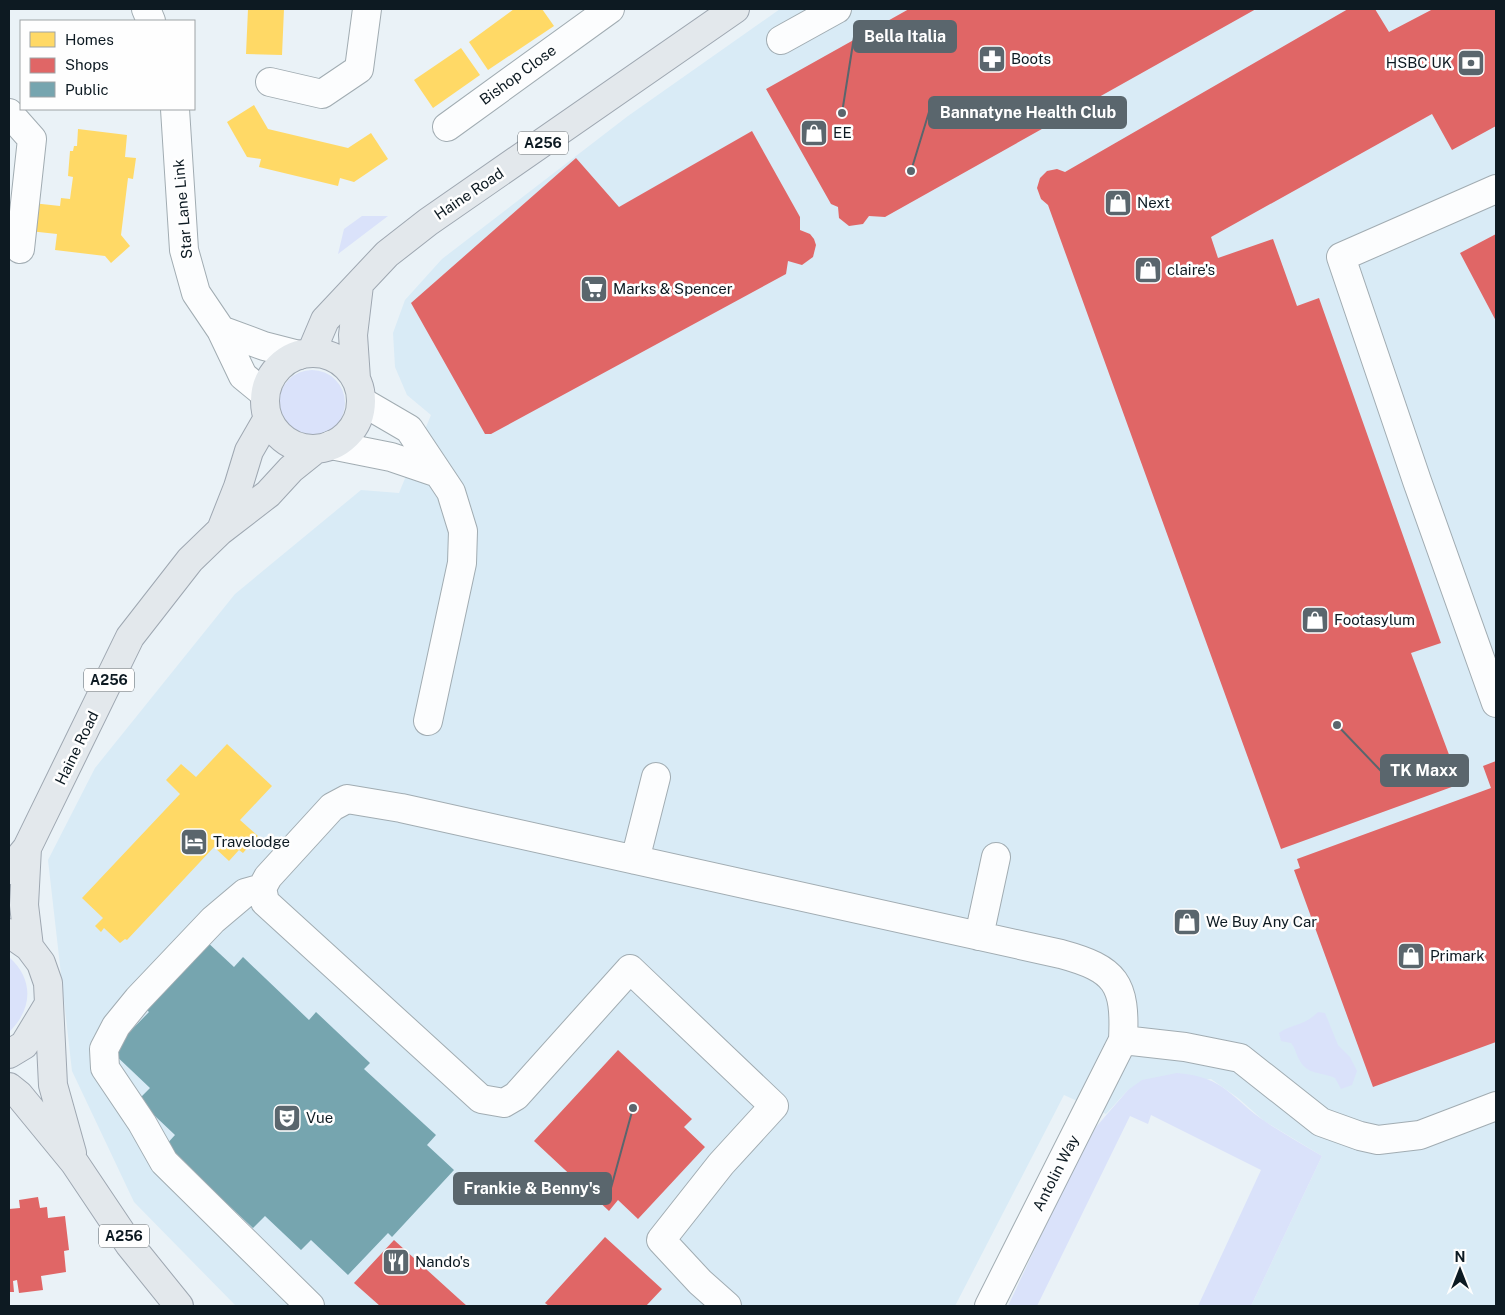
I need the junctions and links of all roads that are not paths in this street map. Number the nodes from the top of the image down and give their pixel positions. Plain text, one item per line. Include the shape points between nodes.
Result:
1 (367, 9) edge
2 (735, 9) edge
3 (837, 9) edge
4 (593, 13) edge
5 (781, 40) dead end
6 (270, 82) dead end
7 (175, 110) edge
8 (9, 113) edge
9 (447, 127) dead end
10 (1496, 188) edge
11 (20, 249) dead end
12 (359, 285) junction
13 (221, 330) junction
14 (305, 354) junction
15 (358, 390) junction
16 (266, 406) junction
17 (323, 447) junction
18 (438, 473) junction
19 (220, 532) junction
20 (1496, 704) edge
21 (428, 721) dead end
22 (656, 777) dead end
23 (27, 848) junction
24 (996, 857) dead end
25 (635, 860) junction
26 (9, 870) edge
27 (262, 888) junction
28 (979, 936) junction
29 (19, 940) edge
30 (47, 1007) junction
31 (1123, 1040) junction
32 (9, 1054) edge
33 (9, 1087) edge
34 (1496, 1106) edge
35 (74, 1162) junction
36 (179, 1306) edge
37 (310, 1306) edge
38 (727, 1306) edge
39 (989, 1306) edge

1 - 6 street via 359,69 322,94
2 - 12 main road, Haine Road / A256 via 428,222 387,254
3 - 5 street
4 - 9 street, Bishop Close
7 - 13 street, Star Lane Link via 184,250 196,292
8 - 11 street via 32,139
10 - 20 street via 1340,258
12 - 14 main road, Haine Road / A256 via 325,320
12 - 15 main road, Haine Road / A256 via 353,335
13 - 14 street via 264,346
13 - 16 street, Star Lane Link via 243,376
14 - 15 main road via 324,354 337,359 348,368
14 - 16 main road, Haine Road / A256 via 286,361 276,370 269,381
15 - 17 main road, Haine Road / A256 via 359,415 353,428 344,438
15 - 18 street via 409,429
16 - 17 main road via 275,431 286,441 300,447
16 - 19 main road, Haine Road / A256
17 - 18 street via 391,457
17 - 19 main road, Haine Road / A256 via 291,469 268,494
18 - 21 street via 451,492 463,532 462,563
19 - 23 main road, Haine Road / A256 via 190,560 130,637
22 - 25 street
23 - 26 main road, Haine Road / A256
23 - 29 main road, Haine Road / A256
24 - 28 street
25 - 27 street via 364,800 347,799 332,807 268,877
25 - 28 street
27 - 37 street via 245,893 213,920 138,999 116,1026 104,1049 105,1068 164,1162
27 - 38 street via 266,902 481,1098 504,1103 516,1096 630,969 774,1106 721,1164 661,1240
28 - 31 street via 1091,962 1113,978 1120,990 1124,1014
29 - 30 main road, Haine Road via 41,963 48,983
30 - 32 main road, Haine Road via 24,1045
30 - 35 main road, A256 via 53,1084
31 - 34 street via 1185,1047 1240,1058 1321,1122 1378,1140 1420,1134
31 - 39 street, Antolin Way
33 - 35 main road, A256
35 - 36 main road, A256 via 129,1244

